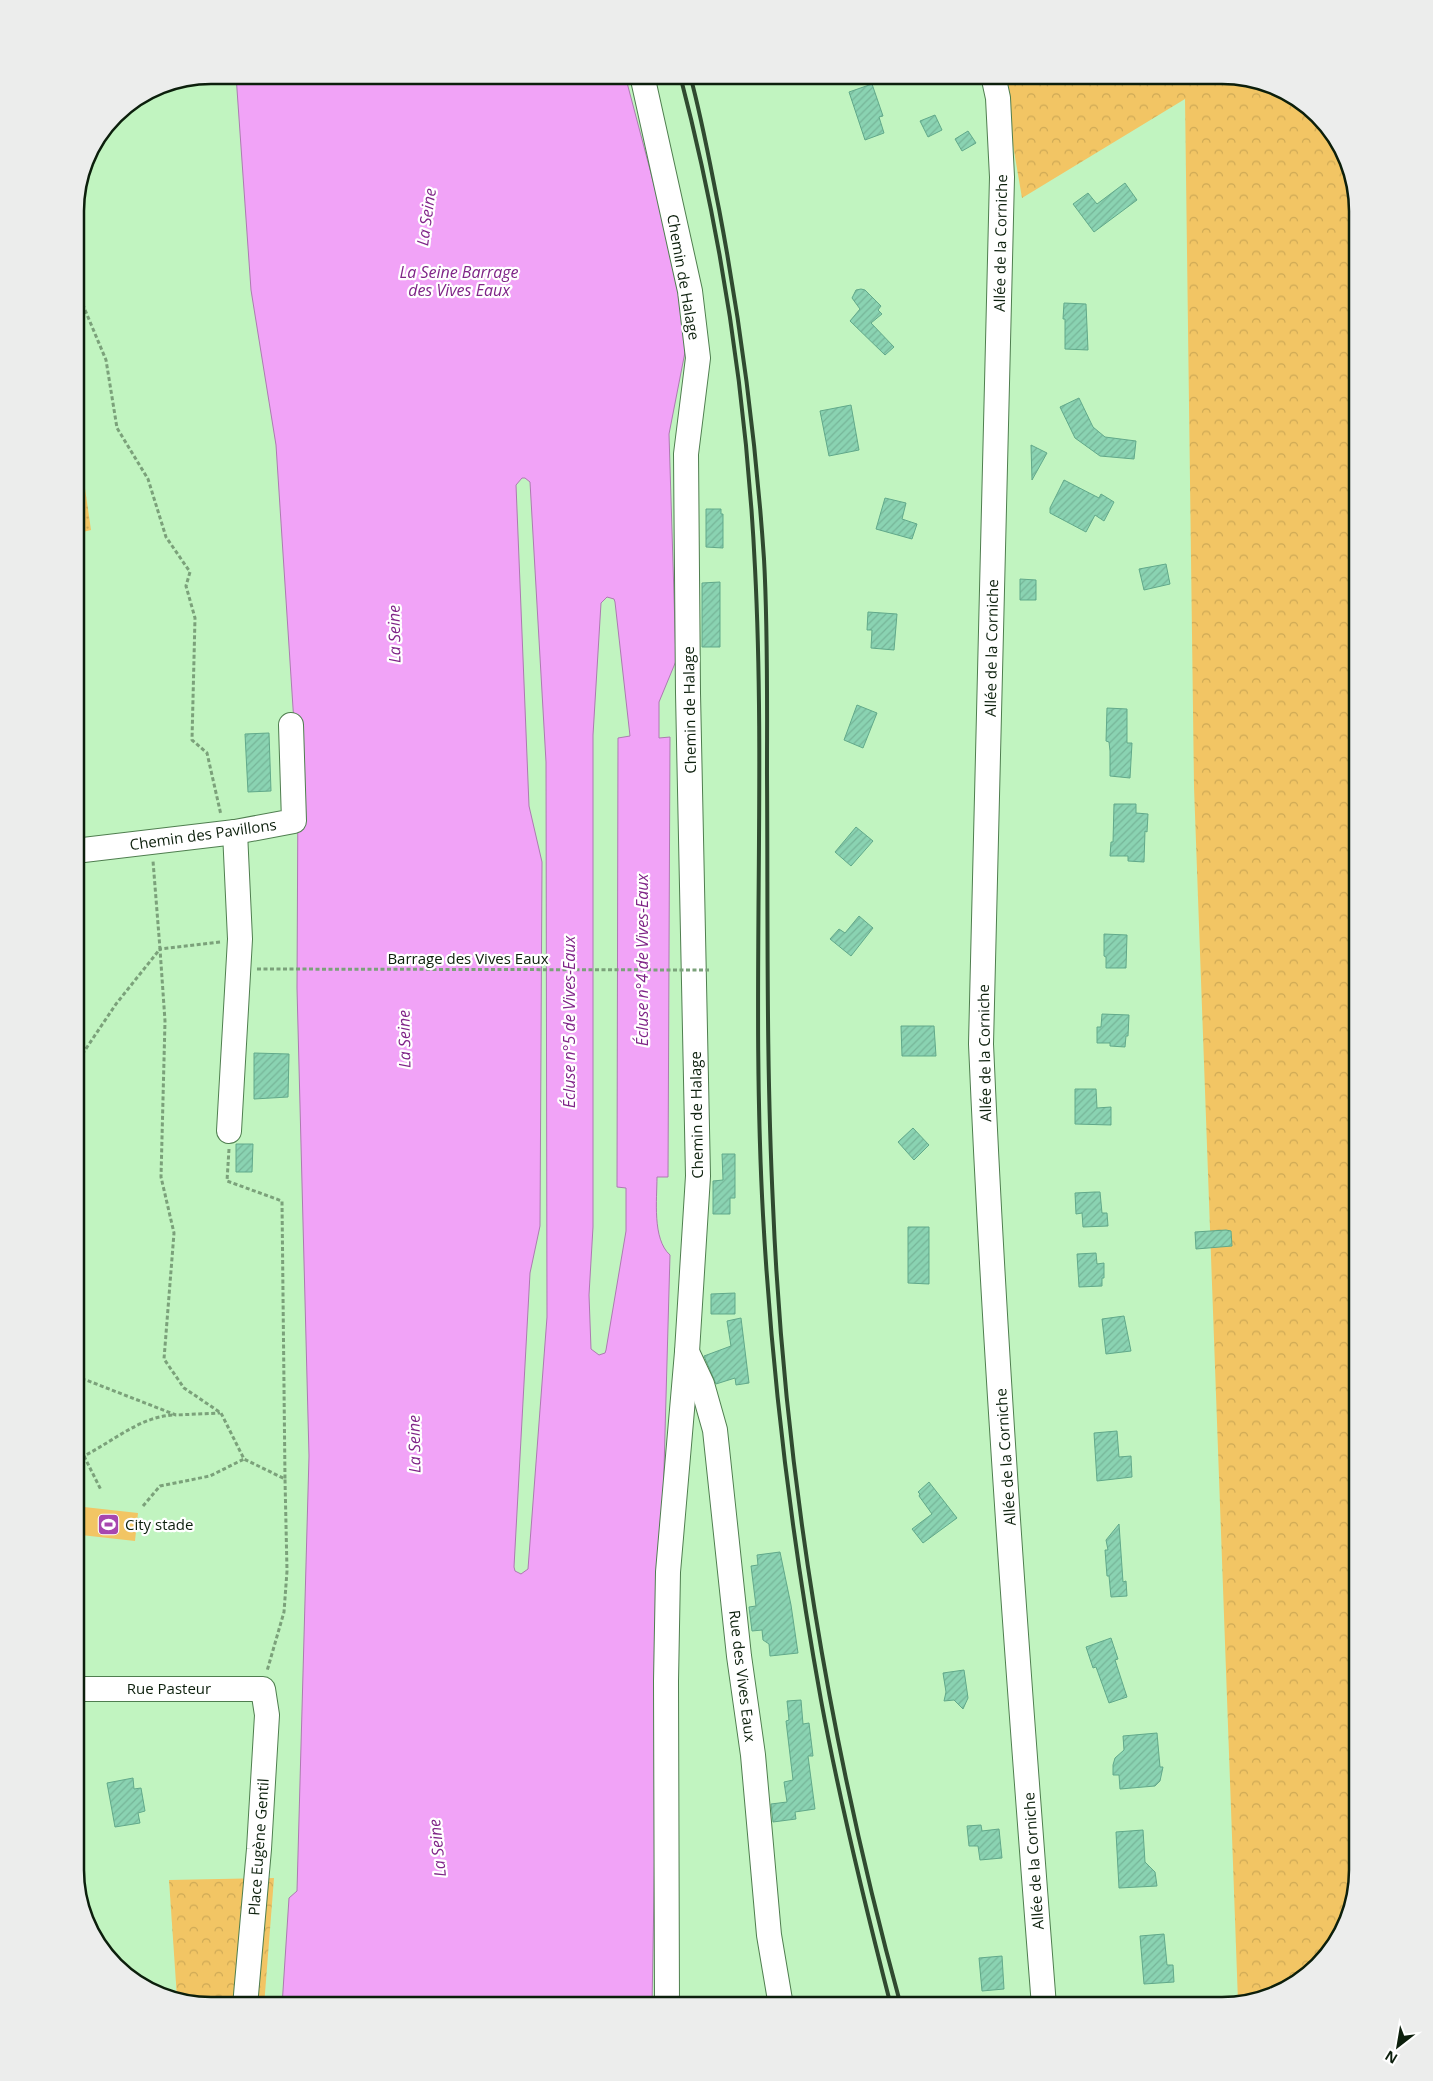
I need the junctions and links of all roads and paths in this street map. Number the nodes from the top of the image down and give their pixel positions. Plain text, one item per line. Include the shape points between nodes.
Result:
1 (644, 84) edge
2 (995, 84) edge
3 (84, 307) edge
4 (291, 724) dead end
5 (230, 832) junction
6 (152, 842) junction
7 (84, 850) edge
8 (240, 939) junction
9 (160, 949) junction
10 (257, 969) dead end
11 (709, 970) dead end
12 (84, 1052) edge
13 (229, 1131) joint
14 (687, 1352) junction
15 (84, 1381) edge
16 (221, 1413) junction
17 (176, 1415) junction
18 (84, 1456) joint
19 (244, 1458) junction
20 (285, 1480) junction
21 (101, 1490) dead end
22 (143, 1506) dead end
23 (84, 1689) edge
24 (263, 1689) junction
25 (246, 1997) edge
26 (667, 1997) edge
27 (779, 1997) edge
28 (1043, 1997) edge

1 - 14 street, Chemin de Halage via 690,291 698,358 686,454 698,1176
2 - 28 street, Allée de la Corniche via 1002,177 981,1044 1016,1645
3 - 5 path via 106,360 117,428 148,479 166,537 190,572 186,586 195,618 192,740 207,753
4 - 5 street, Chemin des Pavillons via 294,821
5 - 6 street, Chemin des Pavillons
5 - 8 street
6 - 7 street, Chemin des Pavillons
6 - 9 path
8 - 9 path
8 - 13 street
9 - 12 path via 116,1004
9 - 16 path via 166,1021 161,1177 174,1232 164,1358 184,1388
10 - 11 path, Barrage des Vives Eaux, bridge
13 - 20 path via 227,1181 282,1201
14 - 26 street, Chemin de Halage via 668,1572
14 - 27 street, Rue des Vives Eaux via 702,1384 715,1430 753,1755 769,1935
15 - 17 path
16 - 17 path
16 - 19 path
17 - 18 path via 162,1415
18 - 21 path
19 - 20 path
19 - 22 path via 210,1476 160,1486
20 - 24 path via 287,1571 284,1612
23 - 24 street, Rue Pasteur
24 - 25 street, Place Eugène Gentil via 267,1715

